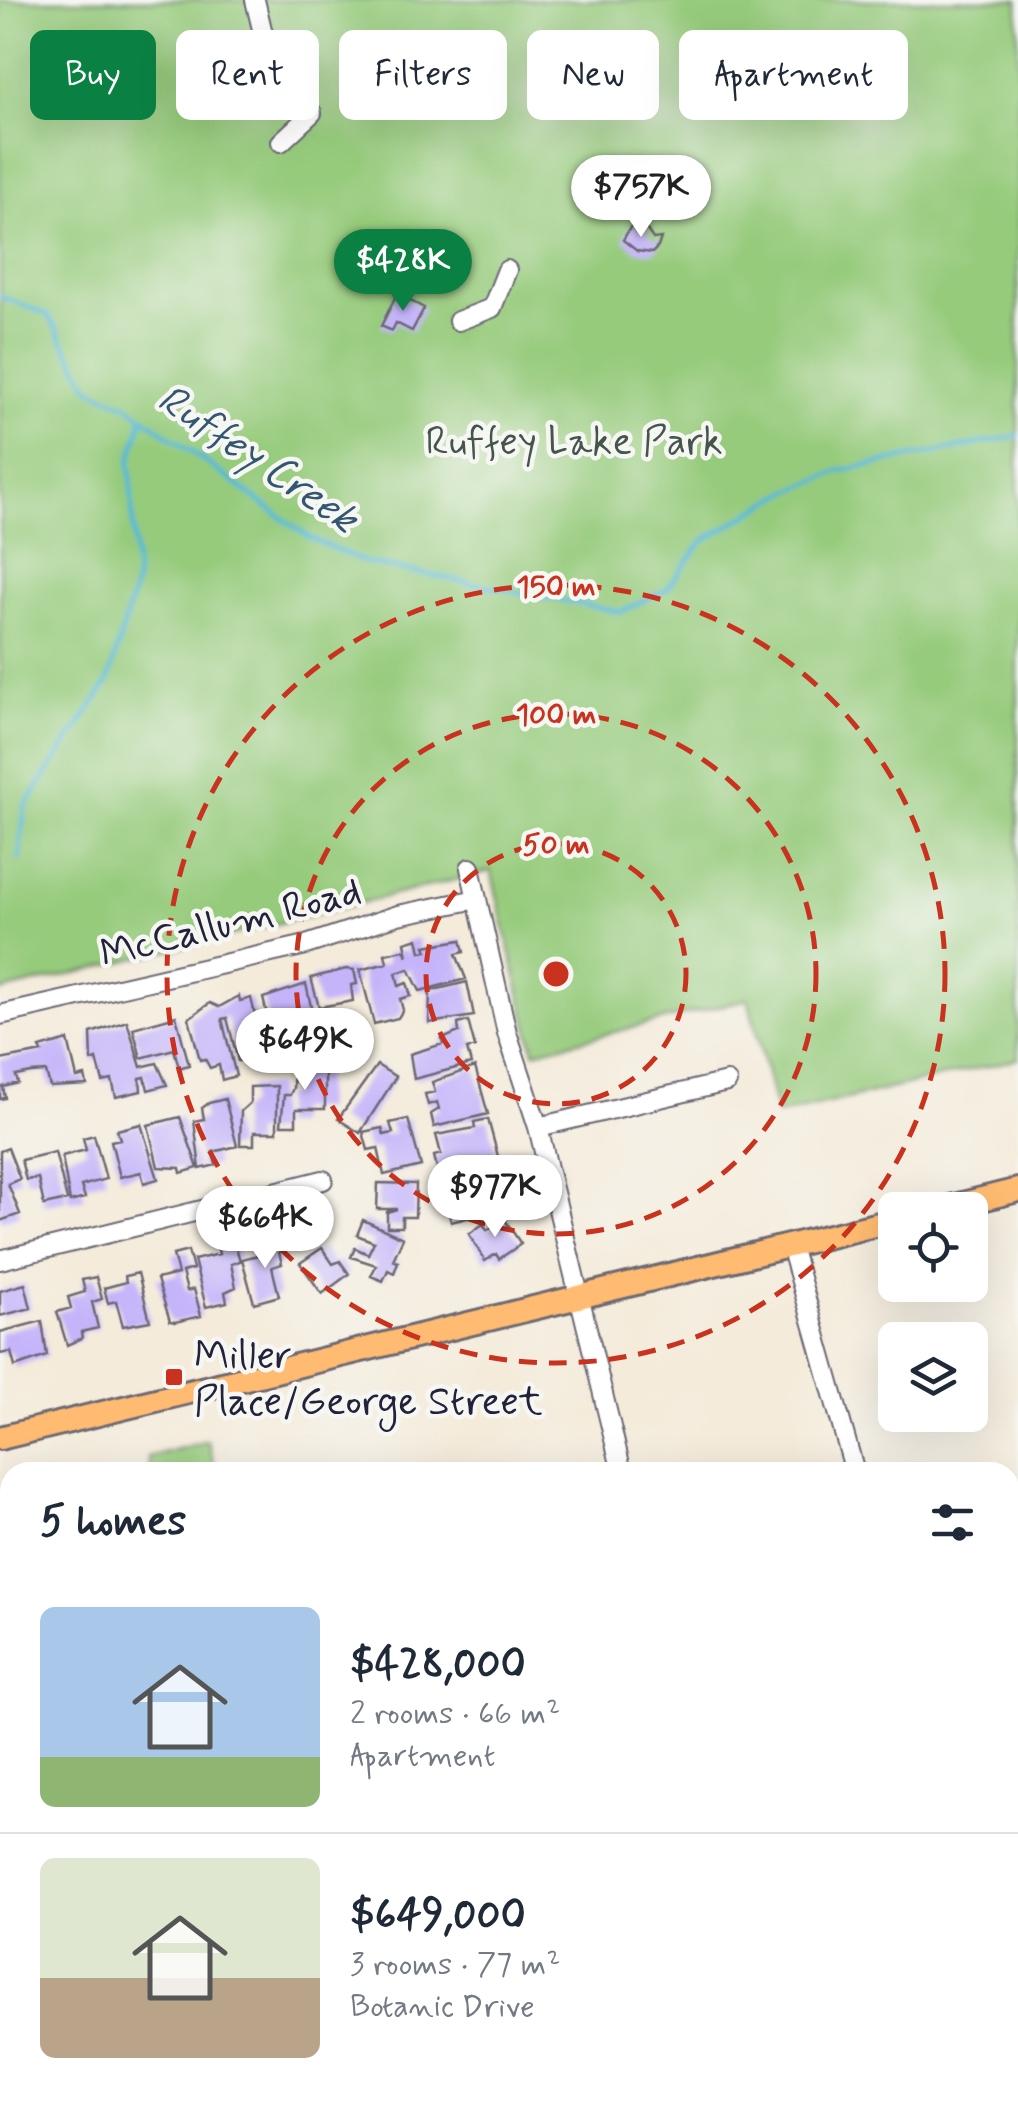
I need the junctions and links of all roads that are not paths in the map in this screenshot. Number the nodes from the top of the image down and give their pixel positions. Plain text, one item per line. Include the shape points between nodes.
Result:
1 (255, 0) edge
2 (262, 30) edge
3 (305, 120) edge
4 (281, 142) dead end
5 (507, 270) dead end
6 (458, 321) dead end
7 (470, 868) dead end
8 (477, 899) junction
9 (0, 1014) edge
10 (728, 1082) dead end
11 (538, 1127) junction
12 (323, 1180) dead end
13 (1018, 1190) edge
14 (988, 1198) edge
15 (878, 1224) edge
16 (791, 1246) junction
17 (0, 1260) edge
18 (580, 1298) junction
19 (0, 1438) edge
20 (620, 1462) edge
21 (852, 1462) edge

1 - 2 street
3 - 4 street
5 - 6 street via 492,308
7 - 8 street
8 - 9 street, McCallum Road
8 - 11 street via 507,1033
10 - 11 street
11 - 18 street
12 - 17 street
13 - 14 main road
15 - 16 main road
16 - 18 main road
16 - 21 street
18 - 19 main road
18 - 20 street

